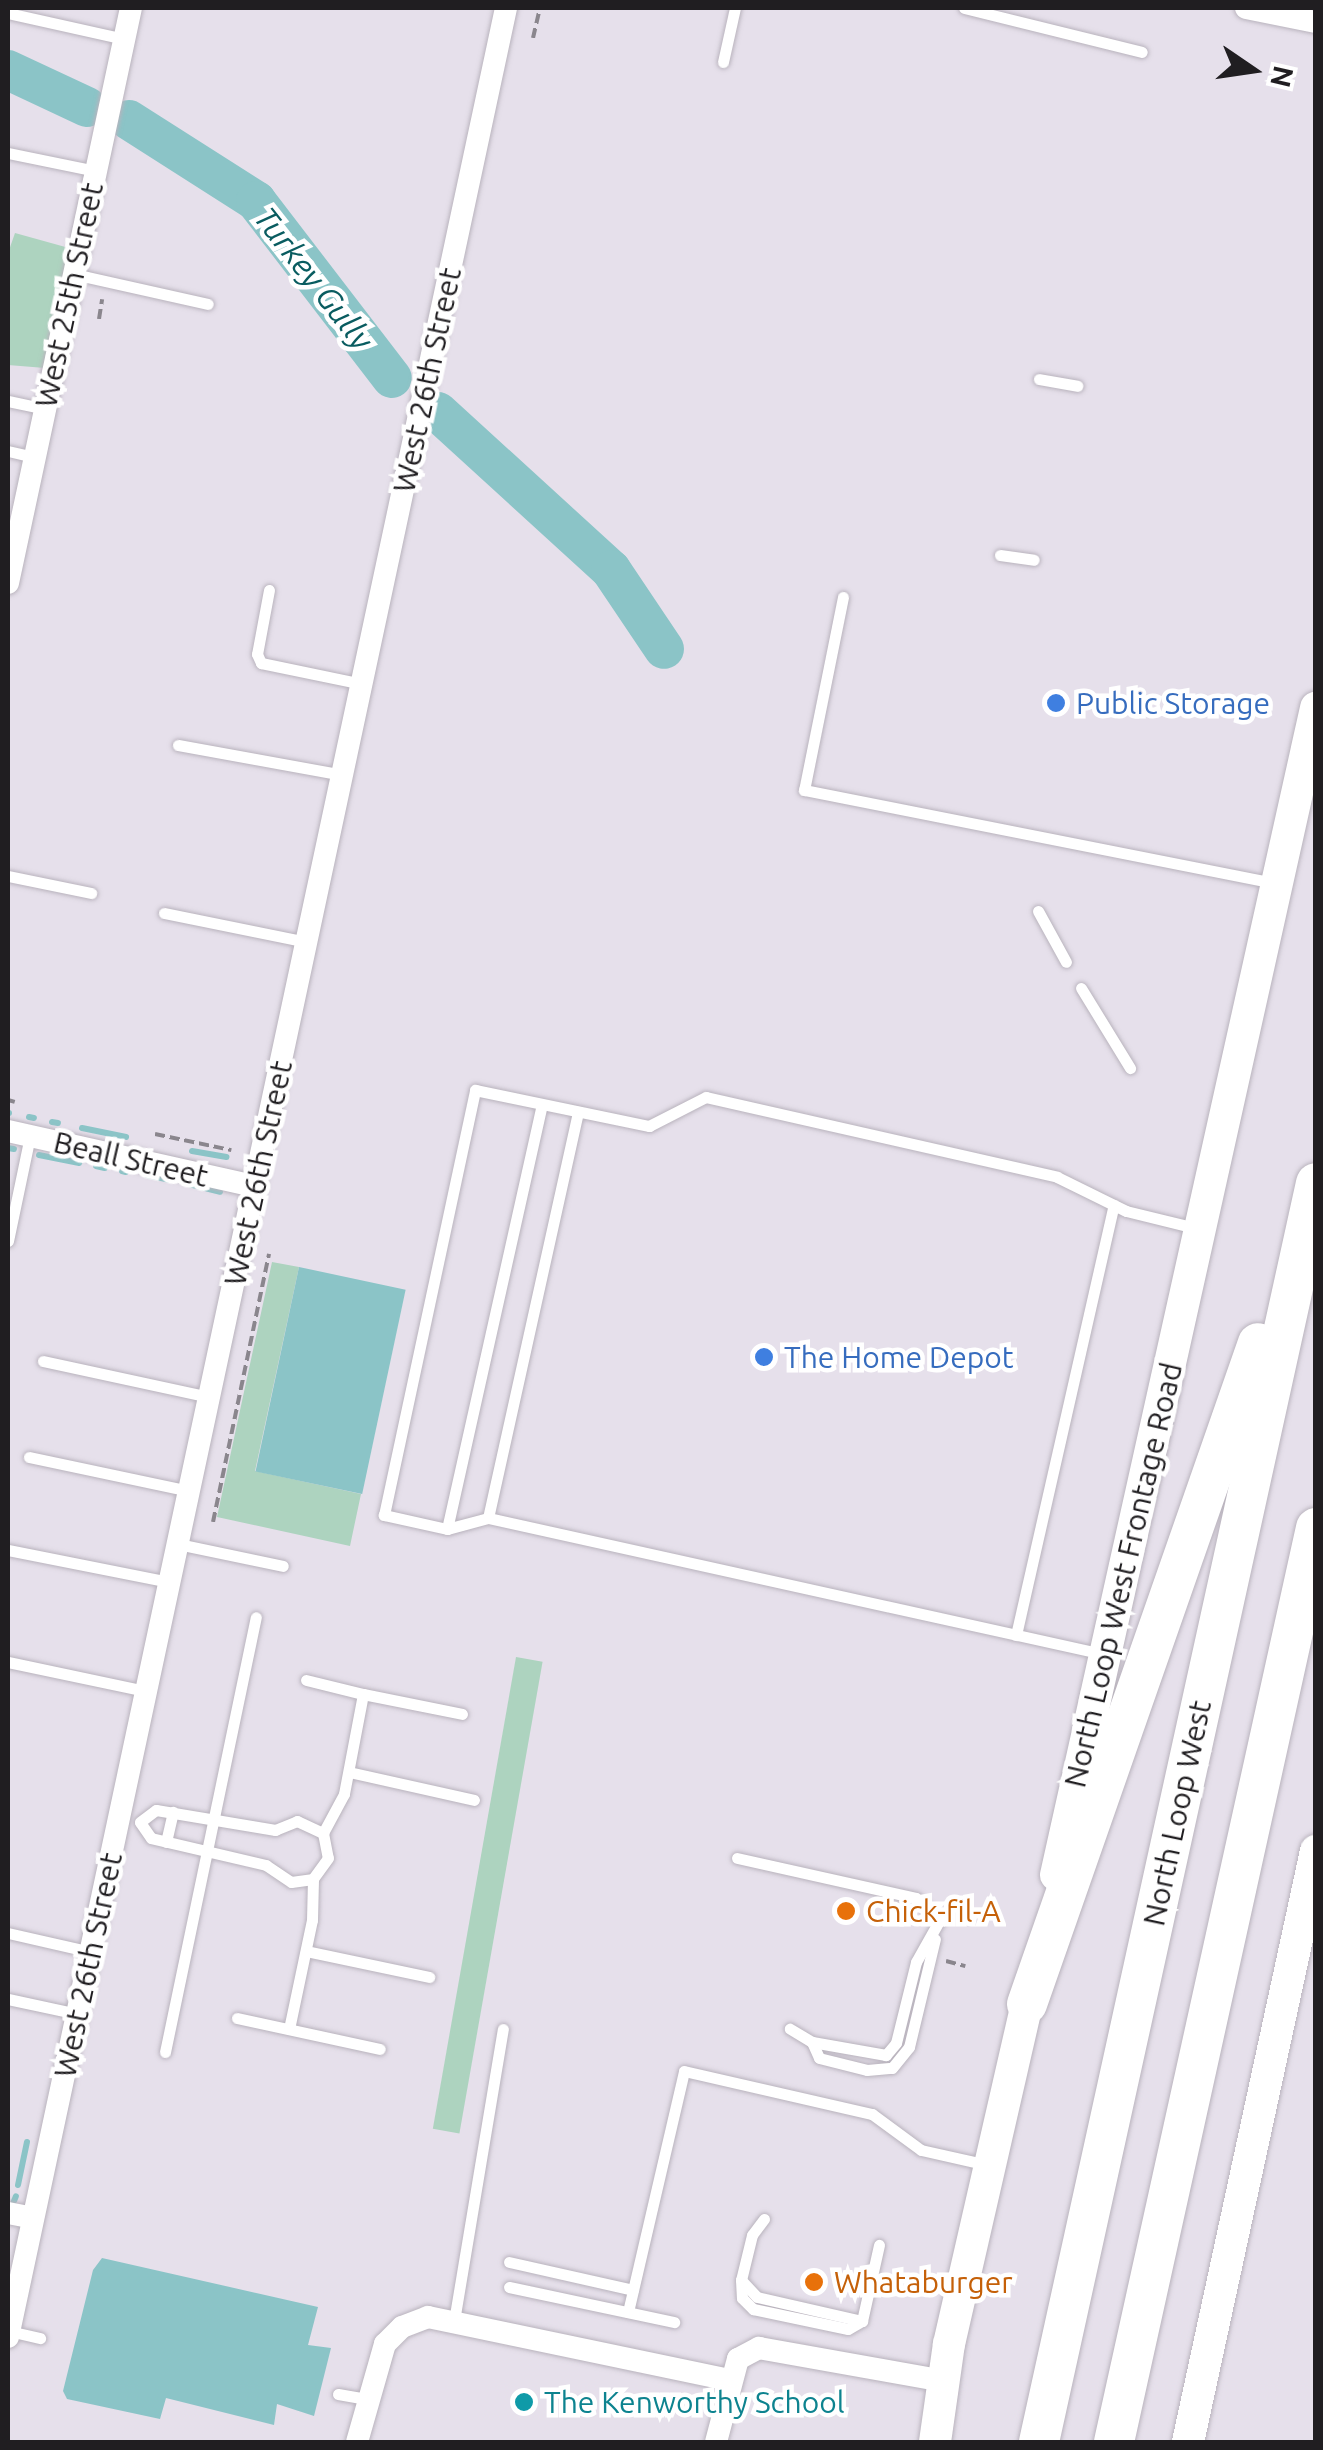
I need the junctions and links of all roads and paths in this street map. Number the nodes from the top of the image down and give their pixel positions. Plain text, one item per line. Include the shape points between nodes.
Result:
1 (131, 8) edge
2 (506, 8) edge
3 (540, 8) edge
4 (735, 8) edge
5 (964, 8) edge
6 (1246, 8) edge
7 (8, 13) edge
8 (1316, 22) edge
9 (533, 38) dead end
10 (124, 39) junction
11 (1142, 52) dead end
12 (723, 62) dead end
13 (8, 152) edge
14 (96, 171) junction
15 (74, 274) junction
16 (104, 281) junction
17 (208, 304) dead end
18 (99, 319) dead end
19 (1039, 379) dead end
20 (1076, 386) dead end
21 (8, 401) edge
22 (45, 409) junction
23 (8, 451) edge
24 (34, 457) junction
25 (1000, 554) dead end
26 (1034, 560) dead end
27 (8, 583) edge
28 (268, 590) dead end
29 (842, 597) dead end
30 (362, 684) junction
31 (1316, 708) edge
32 (178, 745) dead end
33 (342, 775) junction
34 (8, 876) edge
35 (1276, 884) junction
36 (91, 893) dead end
37 (1038, 911) dead end
38 (164, 913) dead end
39 (307, 942) junction
40 (1066, 962) dead end
41 (1081, 988) dead end
42 (1130, 1068) dead end
43 (8, 1100) edge
44 (15, 1102) dead end
45 (542, 1104) junction
46 (578, 1112) junction
47 (19, 1134) edge
48 (155, 1134) dead end
49 (232, 1150) dead end
50 (1316, 1180) edge
51 (255, 1186) junction
52 (1114, 1205) junction
53 (1200, 1229) junction
54 (8, 1241) edge
55 (269, 1254) dead end
56 (42, 1361) dead end
57 (209, 1397) junction
58 (28, 1456) dead end
59 (189, 1491) junction
60 (488, 1518) junction
61 (213, 1522) dead end
62 (1316, 1528) edge
63 (447, 1530) junction
64 (178, 1544) junction
65 (8, 1550) edge
66 (283, 1566) dead end
67 (170, 1582) junction
68 (256, 1617) dead end
69 (1016, 1635) junction
70 (1105, 1654) junction
71 (8, 1662) edge
72 (306, 1680) dead end
73 (146, 1691) junction
74 (363, 1694) junction
75 (462, 1714) dead end
76 (348, 1772) junction
77 (474, 1800) dead end
78 (172, 1812) junction
79 (214, 1818) junction
80 (130, 1820) junction
81 (323, 1833) junction
82 (166, 1842) junction
83 (207, 1851) junction
84 (1316, 1852) edge
85 (737, 1858) dead end
86 (313, 1880) junction
87 (8, 1933) edge
88 (306, 1951) junction
89 (91, 1952) junction
90 (936, 1959) dead end
91 (965, 1966) dead end
92 (429, 1977) dead end
93 (8, 1998) edge
94 (1027, 2004) junction
95 (78, 2014) junction
96 (237, 2018) dead end
97 (289, 2029) junction
98 (503, 2030) dead end
99 (790, 2030) dead end
100 (380, 2049) dead end
101 (165, 2052) dead end
102 (988, 2165) junction
103 (8, 2214) edge
104 (33, 2218) junction
105 (764, 2219) dead end
106 (879, 2245) dead end
107 (509, 2262) dead end
108 (509, 2287) dead end
109 (633, 2290) junction
110 (628, 2312) junction
111 (454, 2321) junction
112 (674, 2322) dead end
113 (8, 2334) edge
114 (40, 2338) dead end
115 (729, 2380) junction
116 (945, 2381) junction
117 (1126, 2388) junction
118 (338, 2394) dead end
119 (367, 2399) junction
120 (358, 2442) edge
121 (716, 2442) edge
122 (935, 2442) edge
123 (1039, 2442) edge
124 (1114, 2442) edge
125 (1129, 2442) edge
126 (1188, 2442) edge

1 - 10 street, West 25th Street
2 - 30 street, West 26th Street
3 - 9 path
4 - 12 lane
5 - 11 lane
6 - 8 street
7 - 10 lane
10 - 14 street, West 25th Street
13 - 14 lane
14 - 15 street, West 25th Street
15 - 16 lane
15 - 22 street, West 25th Street
16 - 17 lane
16 - 18 path
19 - 20 lane
21 - 22 lane
22 - 24 street, West 25th Street
23 - 24 lane
24 - 27 street, West 25th Street
25 - 26 lane
28 - 30 lane via 261,662
29 - 35 lane via 804,790
30 - 33 street, West 26th Street
31 - 35 main road, North Loop West Frontage Road
32 - 33 lane
33 - 39 street, West 26th Street
34 - 36 lane
35 - 53 main road, North Loop West Frontage Road
37 - 40 lane
38 - 39 lane
39 - 51 street, West 26th Street
41 - 42 lane
43 - 44 path
45 - 46 lane
45 - 63 lane
45 - 63 lane via 475,1090 384,1516
46 - 52 lane via 649,1126 706,1098 1058,1177
46 - 60 lane
47 - 51 street, Beall Street
47 - 54 lane
48 - 49 path
50 - 94 highway
50 - 123 highway, North Loop West
51 - 57 street, West 26th Street
52 - 53 lane
52 - 69 lane
53 - 70 main road, North Loop West Frontage Road
55 - 61 path
56 - 57 lane
57 - 59 street, West 26th Street
58 - 59 lane
59 - 64 street, West 26th Street
60 - 63 lane
60 - 69 lane
62 - 117 highway
64 - 66 lane
64 - 67 street, West 26th Street
65 - 67 lane
67 - 73 street, West 26th Street
68 - 79 lane
69 - 70 lane
70 - 94 main road, North Loop West Frontage Road
71 - 73 lane
72 - 74 lane
73 - 80 street, West 26th Street
74 - 75 lane
74 - 76 lane
76 - 77 lane
76 - 81 lane
78 - 79 lane
78 - 80 lane
78 - 82 lane
79 - 81 lane via 275,1830 297,1821
79 - 83 lane
80 - 82 lane
80 - 89 street, West 26th Street
81 - 86 lane via 328,1858
82 - 83 lane
83 - 86 lane via 266,1865 292,1882
83 - 101 lane
84 - 126 main road
85 - 99 lane via 916,1898 936,1912 936,1933 916,1962 892,2051 880,2056 812,2042
86 - 88 lane
87 - 89 lane
88 - 92 lane
88 - 97 lane
89 - 95 street, West 26th Street
90 - 91 path
93 - 95 lane
94 - 102 main road, North Loop West Frontage Road
95 - 104 street, West 26th Street
96 - 97 lane
97 - 100 lane
98 - 111 lane
102 - 109 lane via 921,2150 872,2114 684,2071
102 - 116 main road, North Loop West Frontage Road
103 - 104 street
104 - 113 street, West 26th Street
105 - 106 lane via 752,2235 742,2280 757,2297 862,2321
107 - 109 lane
108 - 110 lane
109 - 110 lane
110 - 112 lane
111 - 115 street
111 - 119 street via 428,2317 402,2327 385,2344
113 - 114 lane
115 - 116 street via 738,2359 766,2346
115 - 121 street
116 - 122 main road, North Loop West Frontage Road
117 - 124 highway
117 - 125 highway
118 - 119 lane
119 - 120 street

